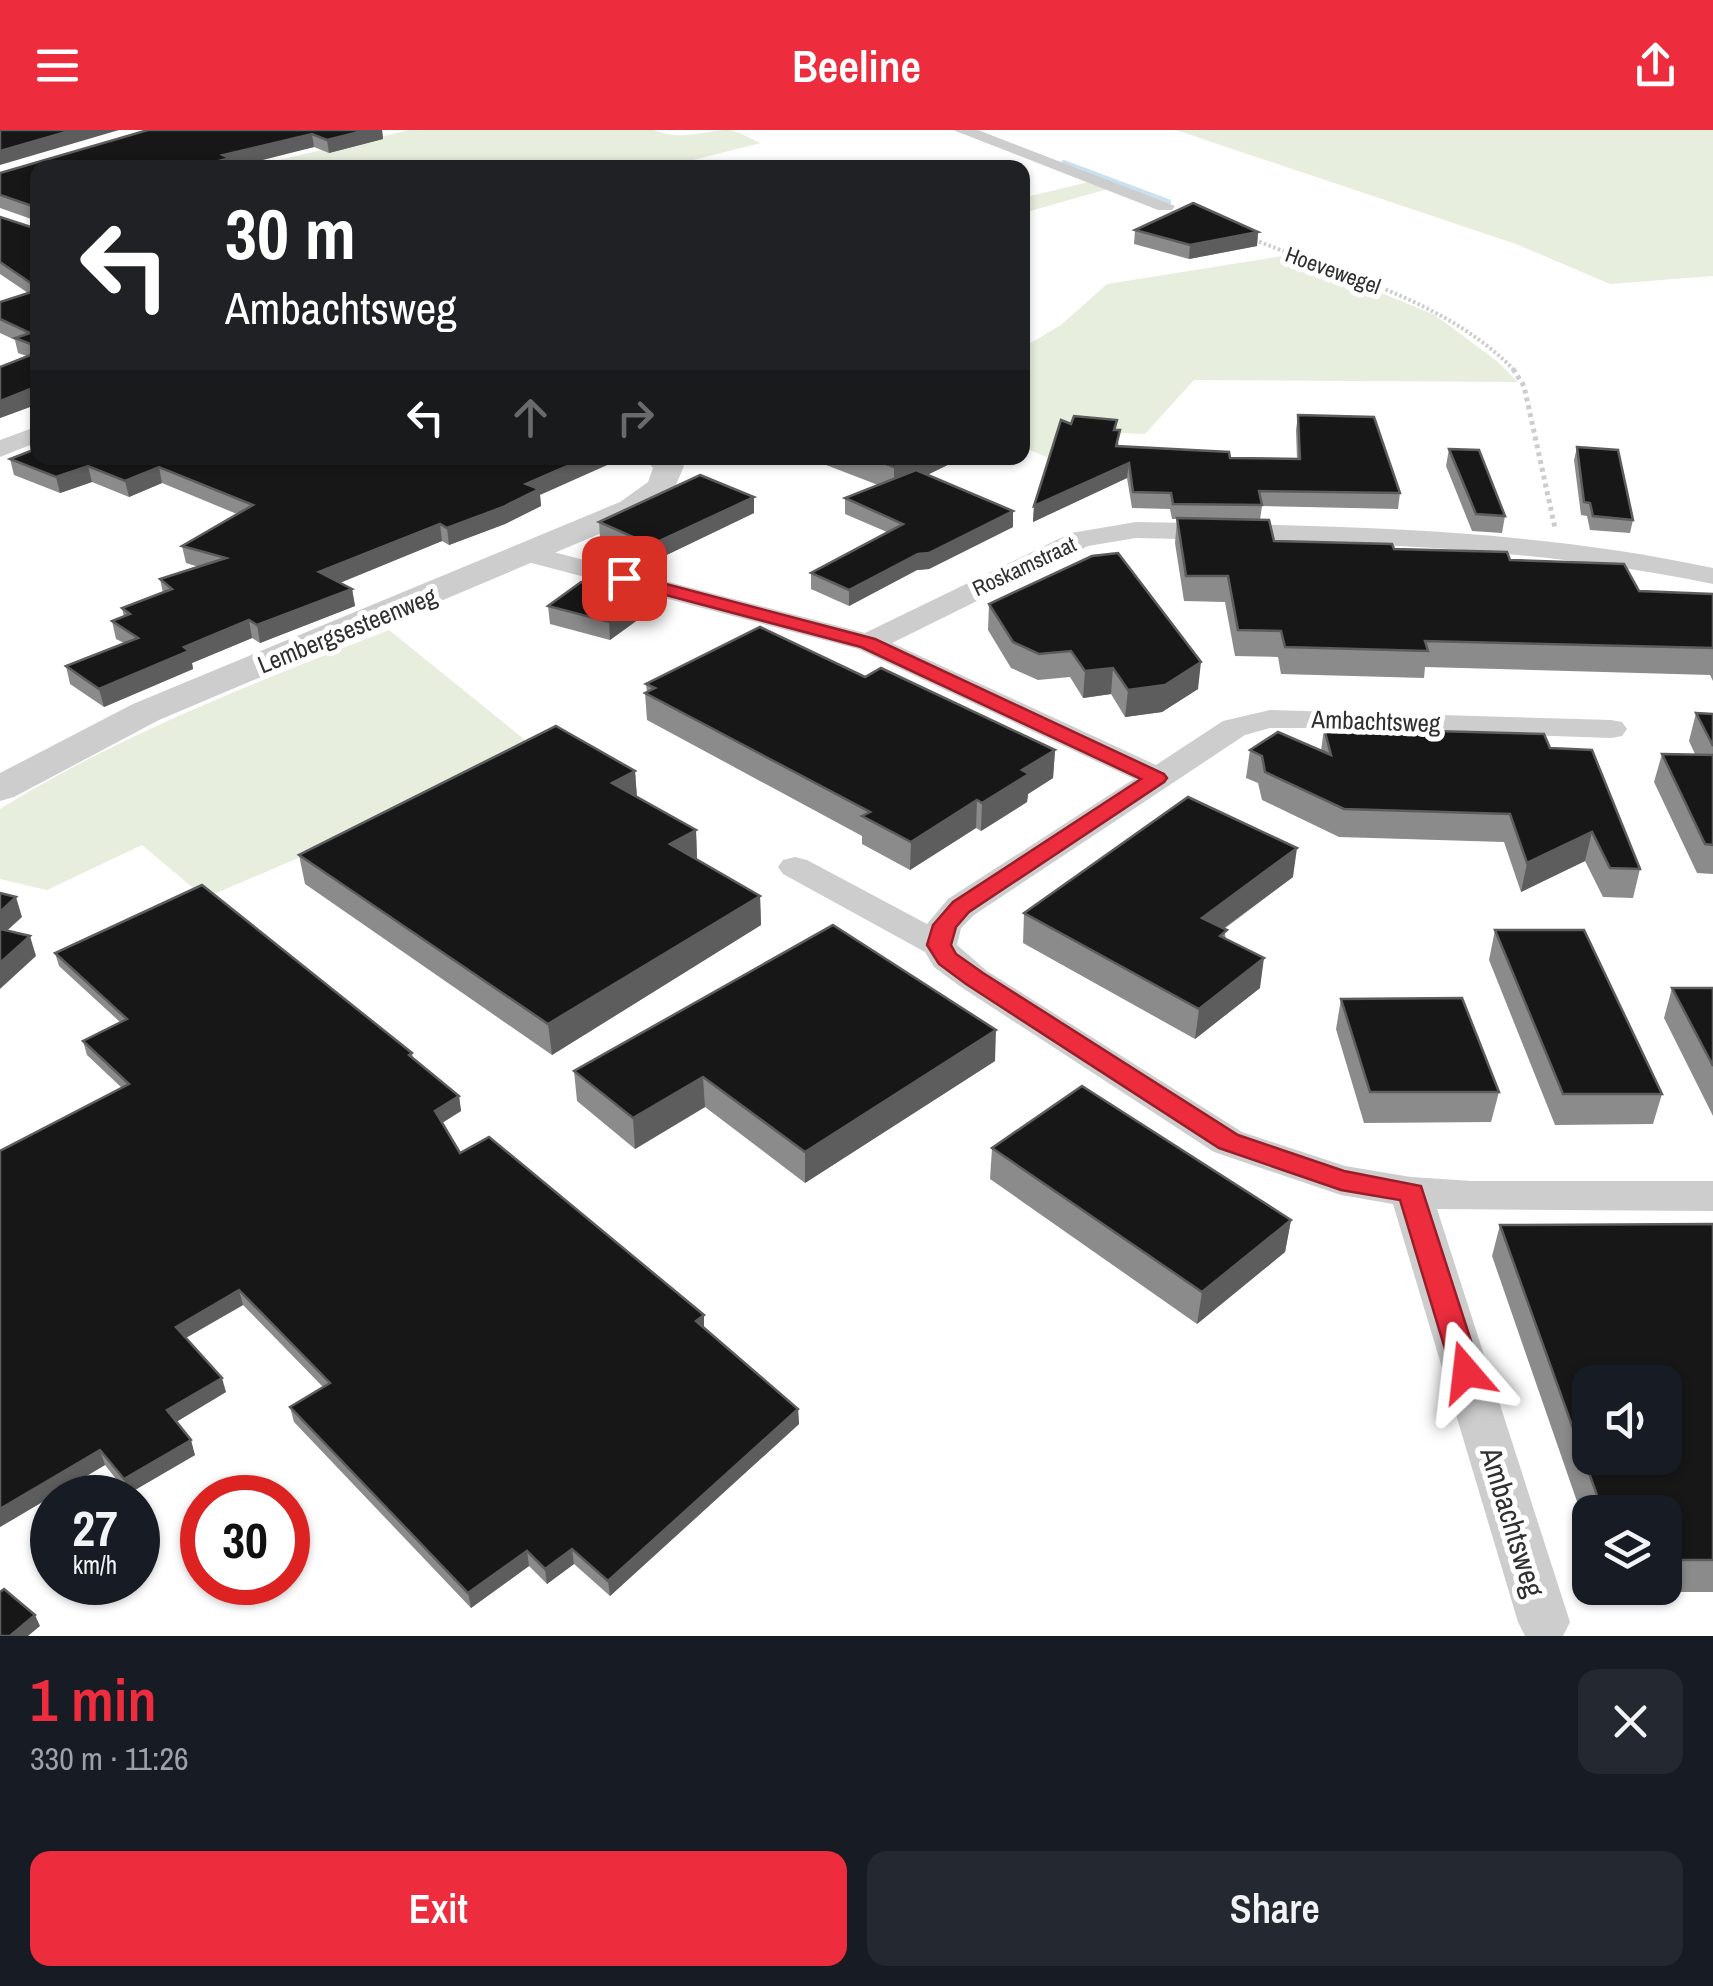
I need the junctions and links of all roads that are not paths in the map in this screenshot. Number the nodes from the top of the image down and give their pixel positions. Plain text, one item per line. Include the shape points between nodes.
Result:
1 (962, 130) edge
2 (1165, 206) dead end
3 (30, 437) edge
4 (0, 450) edge
5 (668, 465) edge
6 (534, 555) junction
7 (1713, 576) edge
8 (868, 643) junction
9 (1612, 728) dead end
10 (1157, 778) junction
11 (0, 789) edge
12 (796, 868) dead end
13 (939, 945) junction
14 (1411, 1192) junction
15 (1713, 1196) edge
16 (1544, 1622) dead end

1 - 2 street
3 - 4 street
5 - 6 street, Lembergsesteenweg via 659,491
6 - 8 street
6 - 11 street, Lembergsesteenweg via 146,712
7 - 8 street, Roskamstraat via 1562,551 1437,540 1106,532
8 - 10 street
9 - 10 street, Ambachtsweg via 1270,719 1234,728
10 - 13 street, Ambachtsweg via 961,907 944,925
12 - 13 street
13 - 14 street via 974,979 1228,1142 1341,1180
14 - 15 street
14 - 16 street, Ambachtsweg

